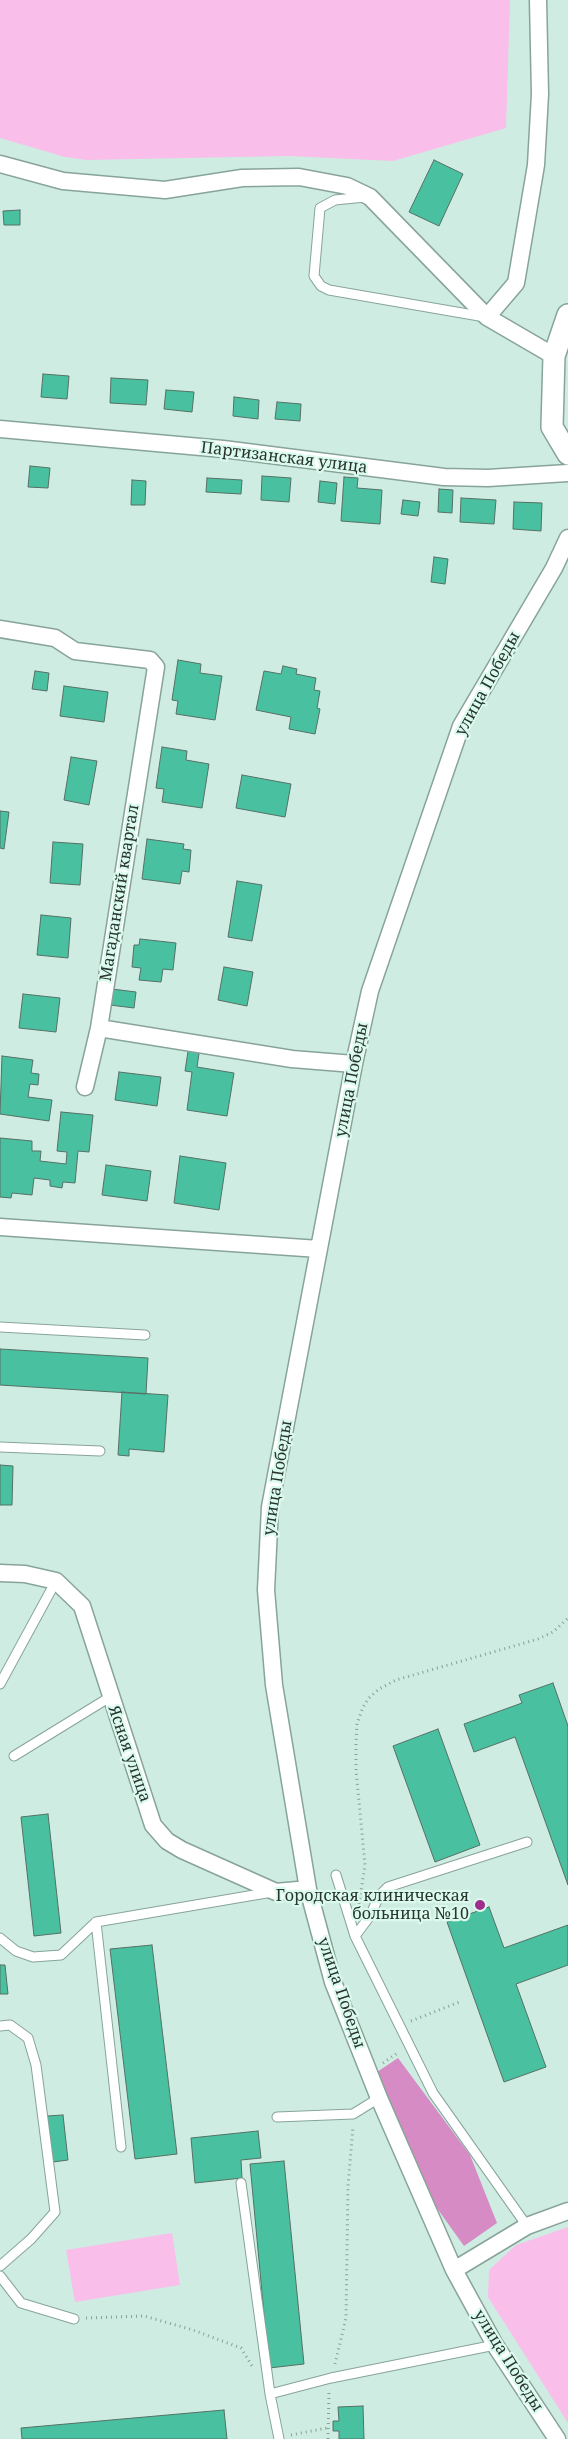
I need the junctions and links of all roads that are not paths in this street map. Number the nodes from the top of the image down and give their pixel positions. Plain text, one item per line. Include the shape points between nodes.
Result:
1 (538, 0) edge
2 (0, 164) edge
3 (370, 197) junction
4 (568, 315) edge
5 (487, 317) junction
6 (554, 356) junction
7 (0, 429) edge
8 (568, 454) edge
9 (568, 473) edge
10 (568, 538) edge
11 (0, 629) edge
12 (99, 1028) junction
13 (354, 1064) junction
14 (86, 1088) dead end
15 (0, 1227) edge
16 (319, 1249) junction
17 (0, 1327) edge
18 (144, 1335) dead end
19 (0, 1447) edge
20 (100, 1451) dead end
21 (0, 1573) edge
22 (56, 1580) junction
23 (0, 1684) edge
24 (110, 1697) junction
25 (14, 1756) dead end
26 (527, 1842) dead end
27 (336, 1876) dead end
28 (308, 1889) junction
29 (276, 1892) junction
30 (96, 1922) junction
31 (355, 1936) junction
32 (0, 1938) edge
33 (0, 2026) edge
34 (379, 2098) junction
35 (277, 2118) dead end
36 (121, 2147) dead end
37 (241, 2183) dead end
38 (568, 2211) edge
39 (528, 2226) junction
40 (0, 2266) edge
41 (454, 2270) junction
42 (0, 2276) edge
43 (74, 2319) road end
44 (495, 2345) junction
45 (270, 2394) junction
46 (278, 2438) edge
47 (557, 2439) edge

1 - 5 street via 540,94 536,165 516,283
2 - 3 street via 63,181 165,190 242,178 299,177 347,186
3 - 5 street
3 - 5 lane via 335,200 320,208 314,276 321,286
4 - 6 street
5 - 6 street
6 - 8 street via 552,427
7 - 9 street, Партизанская улица via 223,449 444,477
10 - 13 street, улица Победы via 554,568 461,726 370,990
11 - 12 street, Магаданский квартал via 55,638 74,651 150,660 156,667
12 - 13 street via 292,1058
12 - 14 street, Магаданский квартал
13 - 16 street, улица Победы
15 - 16 street
16 - 28 street, улица Победы via 270,1507 266,1590 274,1685
17 - 18 lane
19 - 20 lane
21 - 22 street
22 - 23 lane
22 - 24 street, Ясная улица via 82,1606
24 - 25 lane
24 - 29 street, Ясная улица via 153,1825 182,1850
26 - 31 lane via 388,1886
27 - 31 lane
28 - 29 street, Ясная улица
28 - 34 street, улица Победы via 334,1982
29 - 30 lane
30 - 32 lane via 61,1954 34,1958 16,1951
30 - 36 lane
31 - 39 lane via 433,2093
33 - 40 lane via 10,2025 28,2038 36,2065 55,2212
34 - 35 lane via 353,2114
34 - 41 street, улица Победы
37 - 45 lane
38 - 39 street
39 - 41 street
41 - 44 street, улица Победы
42 - 43 lane via 21,2303
44 - 45 lane via 331,2378
44 - 47 street, улица Победы
45 - 46 lane

